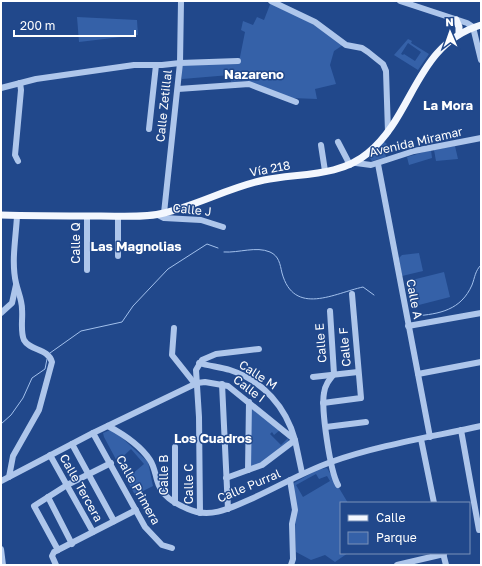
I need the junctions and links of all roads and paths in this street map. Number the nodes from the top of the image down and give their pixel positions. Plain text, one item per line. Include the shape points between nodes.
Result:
1 (181, 1) edge
2 (271, 1) edge
3 (400, 1) edge
4 (456, 20) junction
5 (481, 25) edge
6 (473, 27) junction
7 (460, 34) junction
8 (481, 60) edge
9 (238, 61) dead end
10 (180, 63) junction
11 (156, 65) junction
12 (20, 83) junction
13 (1, 88) edge
14 (178, 89) junction
15 (296, 102) dead end
16 (149, 129) dead end
17 (388, 132) junction
18 (481, 138) edge
19 (338, 142) dead end
20 (321, 145) dead end
21 (18, 161) dead end
22 (353, 164) junction
23 (378, 164) junction
24 (325, 172) junction
25 (161, 214) junction
26 (1, 216) edge
27 (17, 216) junction
28 (87, 216) junction
29 (118, 216) junction
30 (223, 226) dead end
31 (118, 256) dead end
32 (88, 270) dead end
33 (16, 283) junction
34 (352, 294) dead end
35 (330, 311) dead end
36 (1, 313) edge
37 (481, 313) edge
38 (408, 326) junction
39 (174, 328) dead end
40 (259, 349) dead end
41 (481, 362) edge
42 (199, 364) junction
43 (358, 372) junction
44 (334, 374) junction
45 (418, 374) junction
46 (313, 377) dead end
47 (196, 383) junction
48 (222, 384) junction
49 (249, 402) junction
50 (323, 403) junction
51 (366, 422) dead end
52 (108, 426) junction
53 (481, 426) edge
54 (326, 427) junction
55 (461, 430) junction
56 (93, 433) junction
57 (430, 437) junction
58 (421, 439) junction
59 (295, 440) junction
60 (72, 444) junction
61 (175, 447) dead end
62 (50, 455) junction
63 (330, 462) junction
64 (111, 463) junction
65 (248, 470) junction
66 (302, 473) junction
67 (90, 474) junction
68 (9, 477) junction
69 (226, 478) junction
70 (290, 480) junction
71 (1, 481) edge
72 (67, 485) junction
73 (338, 485) dead end
74 (48, 497) junction
75 (434, 502) edge
76 (175, 503) junction
77 (228, 509) junction
78 (136, 510) junction
79 (200, 513) junction
80 (114, 521) junction
81 (479, 530) dead end
82 (92, 532) junction
83 (72, 544) junction
84 (172, 548) dead end
85 (1, 549) edge
86 (58, 550) junction
87 (444, 554) edge
88 (3, 565) edge
89 (56, 565) edge
90 (291, 565) edge
91 (397, 565) edge
92 (446, 565) edge

1 - 10 street, Calle Zetillal
2 - 17 street via 315,22 343,43 362,48 383,64 386,71
3 - 4 street
4 - 6 street
4 - 7 main road
5 - 6 main road, Vía 218
6 - 7 main road, Vía 218
6 - 8 street
7 - 17 main road, Vía 218 via 442,47 429,62
9 - 10 street
10 - 11 street
10 - 14 street, Calle Zetillal
11 - 12 street via 111,68
11 - 16 street
12 - 13 street
12 - 21 street via 15,155
14 - 15 street via 249,84
14 - 25 street, Calle Zetillal
17 - 22 main road, Vía 218 via 379,144
18 - 23 street, Avenida Miramar via 414,151
19 - 22 street
20 - 24 street
22 - 23 street, Avenida Miramar
22 - 24 main road, Vía 218
23 - 38 street, Calle A
24 - 25 main road, Vía 218 via 252,183
25 - 29 main road, Vía 218
25 - 30 street, Calle J via 164,218 201,220
26 - 27 main road, Vía 218
27 - 28 main road, Vía 218
27 - 33 street via 14,256
28 - 29 main road, Vía 218
28 - 32 street, Calle Q
29 - 31 street
33 - 36 street via 12,303
33 - 68 street via 21,300 23,337 29,346 51,358 39,410 13,456
34 - 43 street, Calle F
35 - 44 street, Calle E
37 - 38 street
38 - 45 street, Calle A
39 - 47 street via 172,355
40 - 42 street via 216,354
41 - 45 street
42 - 47 street, Calle C via 195,374
42 - 59 street, Calle M via 229,370 263,389 286,414
43 - 44 street
43 - 50 street, Calle F via 361,398
44 - 46 street
44 - 50 street via 325,386
45 - 57 street, Calle A
47 - 48 street, Calle I
47 - 52 street
47 - 79 street, Calle C via 200,446
48 - 49 street, Calle I
48 - 69 street
49 - 59 street, Calle I
49 - 65 street
50 - 54 street
51 - 54 street
52 - 56 street
52 - 76 street, Calle Purral via 123,434 149,458 159,489
53 - 55 street, Calle Purral
54 - 63 street
55 - 57 street, Calle Purral
55 - 81 street
56 - 60 street
56 - 64 street, Calle Primera
57 - 58 street, Calle Purral
58 - 63 street, Calle Purral
58 - 75 street
59 - 65 street via 262,465
59 - 66 street
60 - 62 street
60 - 67 street
61 - 76 street, Calle B
62 - 68 street
62 - 72 street, Calle Tercera
63 - 66 street, Calle Purral
63 - 73 street
64 - 67 street
64 - 78 street, Calle Primera
65 - 69 street
66 - 70 street, Calle Purral
67 - 72 street
67 - 80 street
68 - 71 street
69 - 77 street
70 - 77 street, Calle Purral
70 - 90 street via 295,510
72 - 74 street
72 - 82 street, Calle Tercera
74 - 83 street
74 - 86 street via 34,506
76 - 79 street, Calle Purral
77 - 79 street, Calle Purral via 207,515
78 - 80 street
78 - 84 street, Calle Primera via 153,537 166,548
80 - 82 street
82 - 83 street
83 - 86 street
85 - 88 street
86 - 89 street via 52,554
87 - 91 street
87 - 92 street

